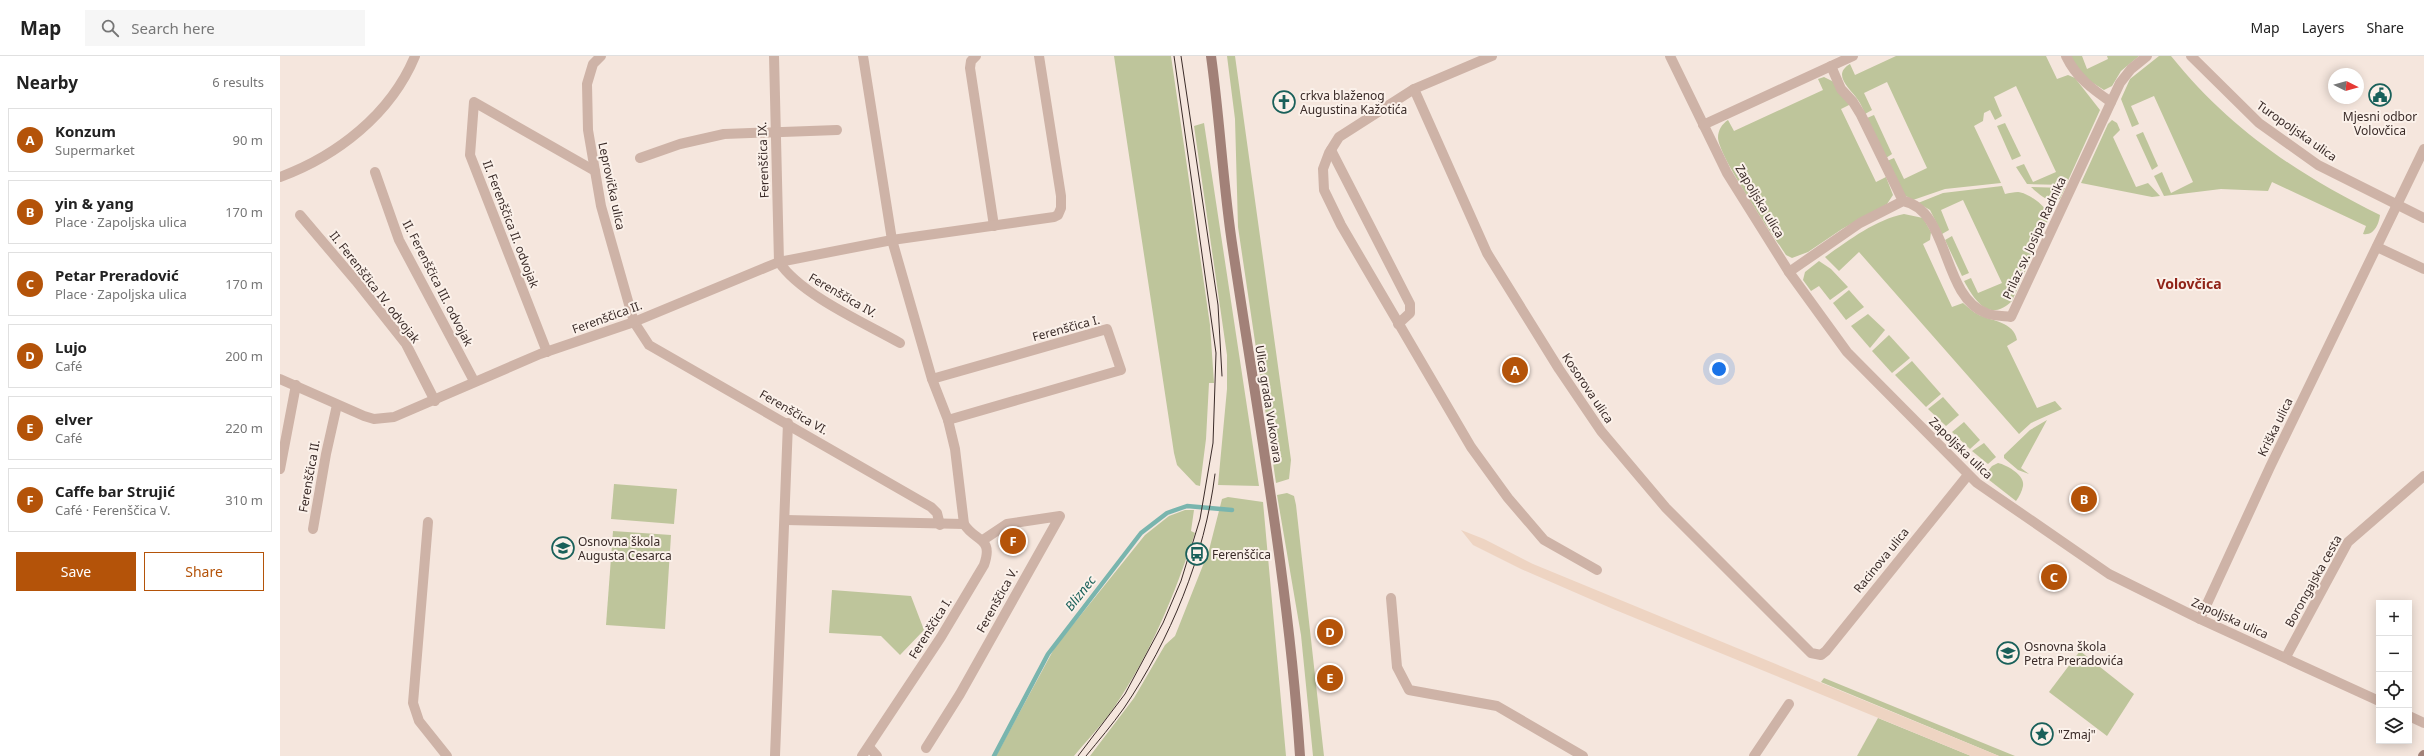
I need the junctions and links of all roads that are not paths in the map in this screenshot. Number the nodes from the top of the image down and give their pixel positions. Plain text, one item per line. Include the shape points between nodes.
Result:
1 (415, 56) edge
2 (601, 56) edge
3 (774, 56) edge
4 (863, 56) edge
5 (976, 56) edge
6 (1040, 56) edge
7 (1211, 56) edge
8 (1492, 56) edge
9 (1670, 56) edge
10 (1853, 56) edge
11 (2066, 56) edge
12 (2147, 56) edge
13 (2191, 56) edge
14 (1831, 66) junction
15 (1414, 89) junction
16 (2111, 102) junction
17 (1703, 125) junction
18 (837, 130) dead end
19 (774, 131) junction
20 (2424, 149) edge
21 (1331, 150) junction
22 (640, 158) dead end
23 (595, 171) junction
24 (375, 172) dead end
25 (280, 177) edge
26 (1903, 201) junction
27 (2397, 205) junction
28 (300, 215) dead end
29 (2424, 218) edge
30 (994, 226) junction
31 (892, 240) junction
32 (2377, 247) junction
33 (779, 262) junction
34 (2424, 269) edge
35 (1789, 272) junction
36 (634, 322) junction
37 (1398, 324) junction
38 (900, 343) dead end
39 (547, 352) junction
40 (280, 379) edge
41 (932, 379) junction
42 (474, 381) junction
43 (296, 385) junction
44 (435, 401) junction
45 (337, 405) junction
46 (948, 420) junction
47 (788, 423) junction
48 (280, 469) edge
49 (1968, 475) junction
50 (2424, 476) edge
51 (786, 520) junction
52 (428, 522) dead end
53 (964, 524) junction
54 (940, 525) junction
55 (313, 529) dead end
56 (983, 540) junction
57 (1597, 570) dead end
58 (1391, 598) dead end
59 (2200, 619) junction
60 (1812, 653) joint
61 (2286, 657) junction
62 (2376, 701) edge
63 (1789, 704) dead end
64 (2412, 717) edge
65 (2424, 723) edge
66 (869, 748) junction
67 (926, 748) dead end
68 (447, 756) edge
69 (775, 756) edge
70 (862, 756) edge
71 (878, 756) edge
72 (1300, 756) edge
73 (1583, 756) edge
74 (1754, 756) edge

1 - 25 street via 398,87 367,124 311,165
2 - 23 street, Leprovička ulica via 594,64 586,84 588,130
3 - 19 street, Ferenščica IX.
4 - 31 street
5 - 30 street via 970,68
6 - 30 street via 1061,208 1058,215 1048,219
7 - 72 street, Ulica grada Vukovara via 1221,122 1228,218 1288,625
8 - 15 street
9 - 17 street, Zapoljska ulica
10 - 14 street
11 - 16 street via 2072,70 2089,87
12 - 16 street, Prilaz sv. Josipa Radnika via 2131,69
13 - 27 street, Turopoljska ulica via 2258,123 2318,165
14 - 17 street
14 - 26 street via 1841,89 1861,115
15 - 21 street via 1339,137
15 - 60 street, Kosorova ulica via 1487,252 1558,369 1601,431 1666,508
16 - 26 street, Prilaz sv. Josipa Radnika via 2011,317 1987,314 1965,298 1930,221 1918,207
17 - 35 street, Zapoljska ulica via 1731,179
18 - 19 street
19 - 22 street via 707,137
19 - 33 street, Ferenščica IX.
20 - 27 street, Kriška ulica
21 - 37 street via 1323,169 1324,190
21 - 37 street via 1410,304 1410,313
23 - 36 street, Leprovička ulica via 601,206
23 - 39 street, II. Ferenščica II. odvojak via 474,102 470,154
24 - 42 street, II. Ferenščica III. odvojak via 399,240
26 - 35 street via 1860,223
27 - 29 street, Turopoljska ulica
27 - 32 street, Kriška ulica
28 - 44 street, II. Ferenščica IV. odvojak via 406,344
30 - 31 street
31 - 33 street, Ferenščica II.
31 - 41 street
32 - 34 street
32 - 59 street, Kriška ulica via 2270,467
33 - 36 street, Ferenščica II.
33 - 38 street, Ferenščica IV. via 786,273 810,291
35 - 49 street, Zapoljska ulica via 1847,352
36 - 39 street, Ferenščica II.
36 - 47 street, Ferenščica VI. via 649,345
37 - 57 street via 1471,446 1508,498 1544,540
39 - 42 street, Ferenščica II.
40 - 43 street, Ferenščica II.
41 - 46 street
41 - 46 street, Ferenščica I. via 1107,329 1121,370
42 - 44 street, Ferenščica II.
43 - 45 street, Ferenščica II.
43 - 48 street
44 - 45 street, Ferenščica II. via 386,419 364,416
45 - 55 street, Ferenščica II.
46 - 53 street via 955,449
47 - 51 street
47 - 54 street, Ferenščica VI. via 931,507 937,513
49 - 59 street, Zapoljska ulica via 2109,574
49 - 60 street, Racinova ulica via 1826,651 1821,655
50 - 61 street, Borongajska cesta via 2348,542
51 - 54 street
51 - 69 street
52 - 68 street via 413,703 418,721
53 - 54 street
53 - 56 street via 970,532
56 - 66 street, Ferenščica I. via 987,552 984,564 941,637
56 - 67 street, Ferenščica V. via 1007,524 1060,516 960,694
58 - 73 street via 1397,667 1409,690 1497,706
59 - 61 street, Zapoljska ulica
61 - 62 street, Zapoljska ulica
63 - 74 street
64 - 65 street
66 - 70 street, Ferenščica I.
66 - 71 street

